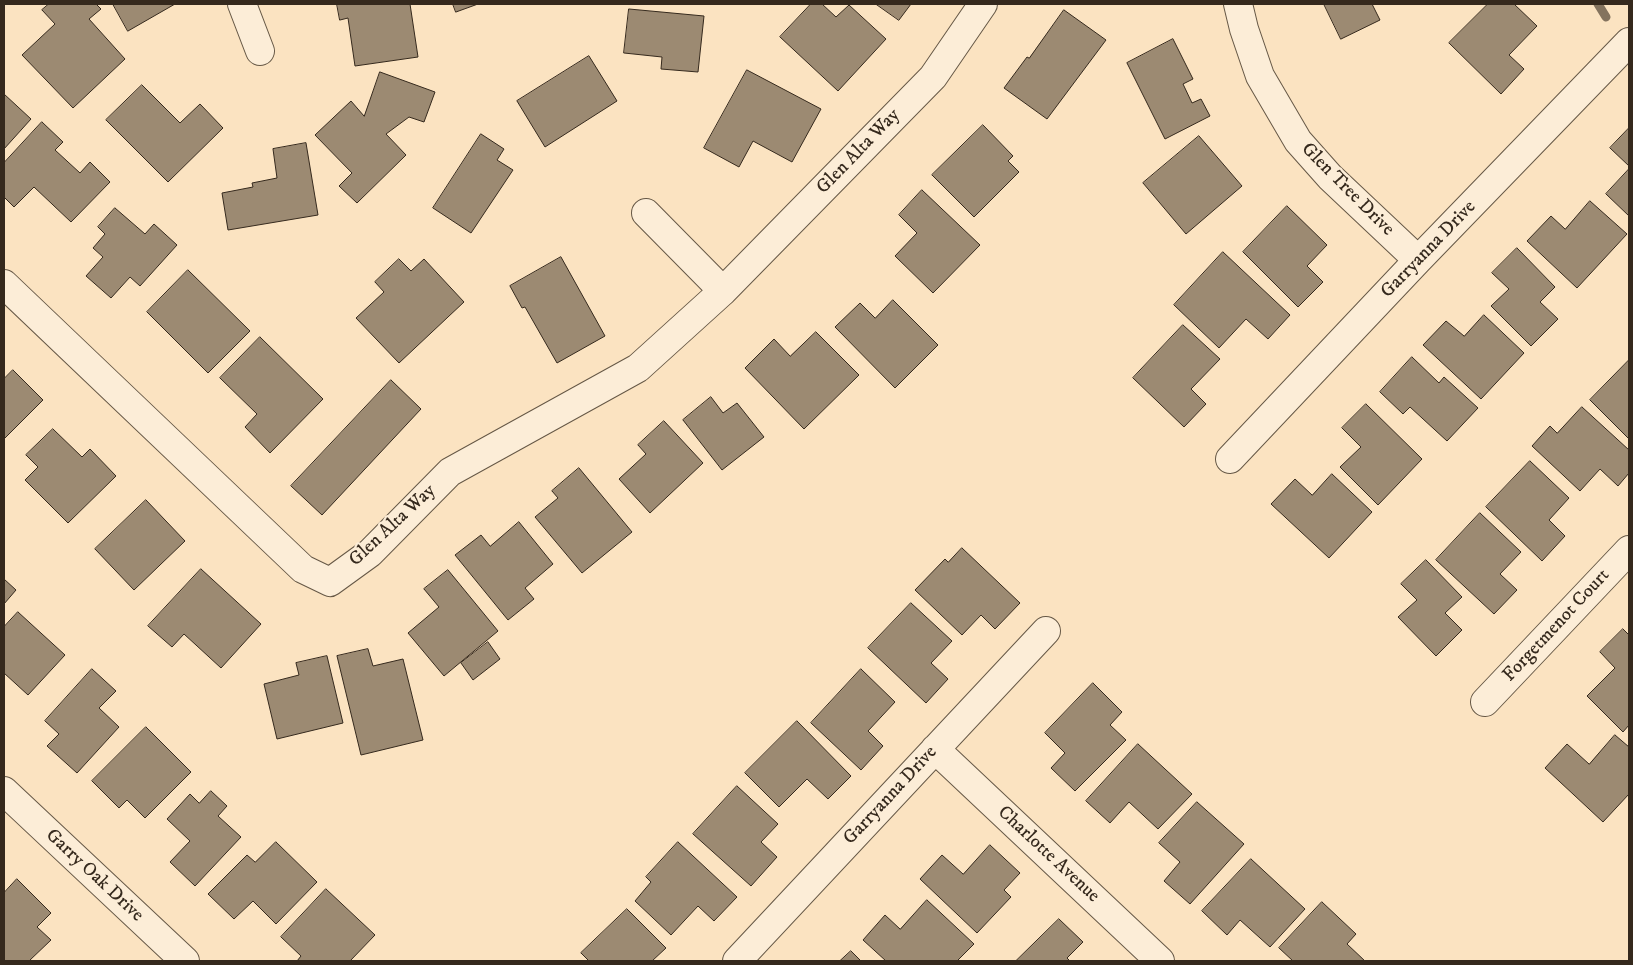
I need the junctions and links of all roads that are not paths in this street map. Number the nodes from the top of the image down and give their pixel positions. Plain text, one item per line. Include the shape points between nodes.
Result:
1 (242, 4) edge
2 (983, 4) edge
3 (1238, 4) edge
4 (1629, 42) edge
5 (260, 51) dead end
6 (646, 213) dead end
7 (1418, 260) junction
8 (4, 284) edge
9 (723, 291) junction
10 (1230, 459) dead end
11 (1629, 550) edge
12 (1046, 631) dead end
13 (1485, 702) dead end
14 (935, 749) junction
15 (4, 791) edge
16 (185, 961) edge
17 (736, 961) edge
18 (1160, 961) edge

1 - 5 street
2 - 9 street, Glen Alta Way via 933,77
3 - 7 street, Glen Tree Drive via 1260,76 1298,141 1330,177
4 - 7 street, Garryanna Drive
6 - 9 street
7 - 10 street, Garryanna Drive
8 - 9 street, Glen Alta Way via 303,569 330,582 370,553 450,472 638,368
11 - 13 street, Forgetmenot Court
12 - 14 street, Garryanna Drive
14 - 17 street, Garryanna Drive
14 - 18 street, Charlotte Avenue
15 - 16 street, Garry Oak Drive

